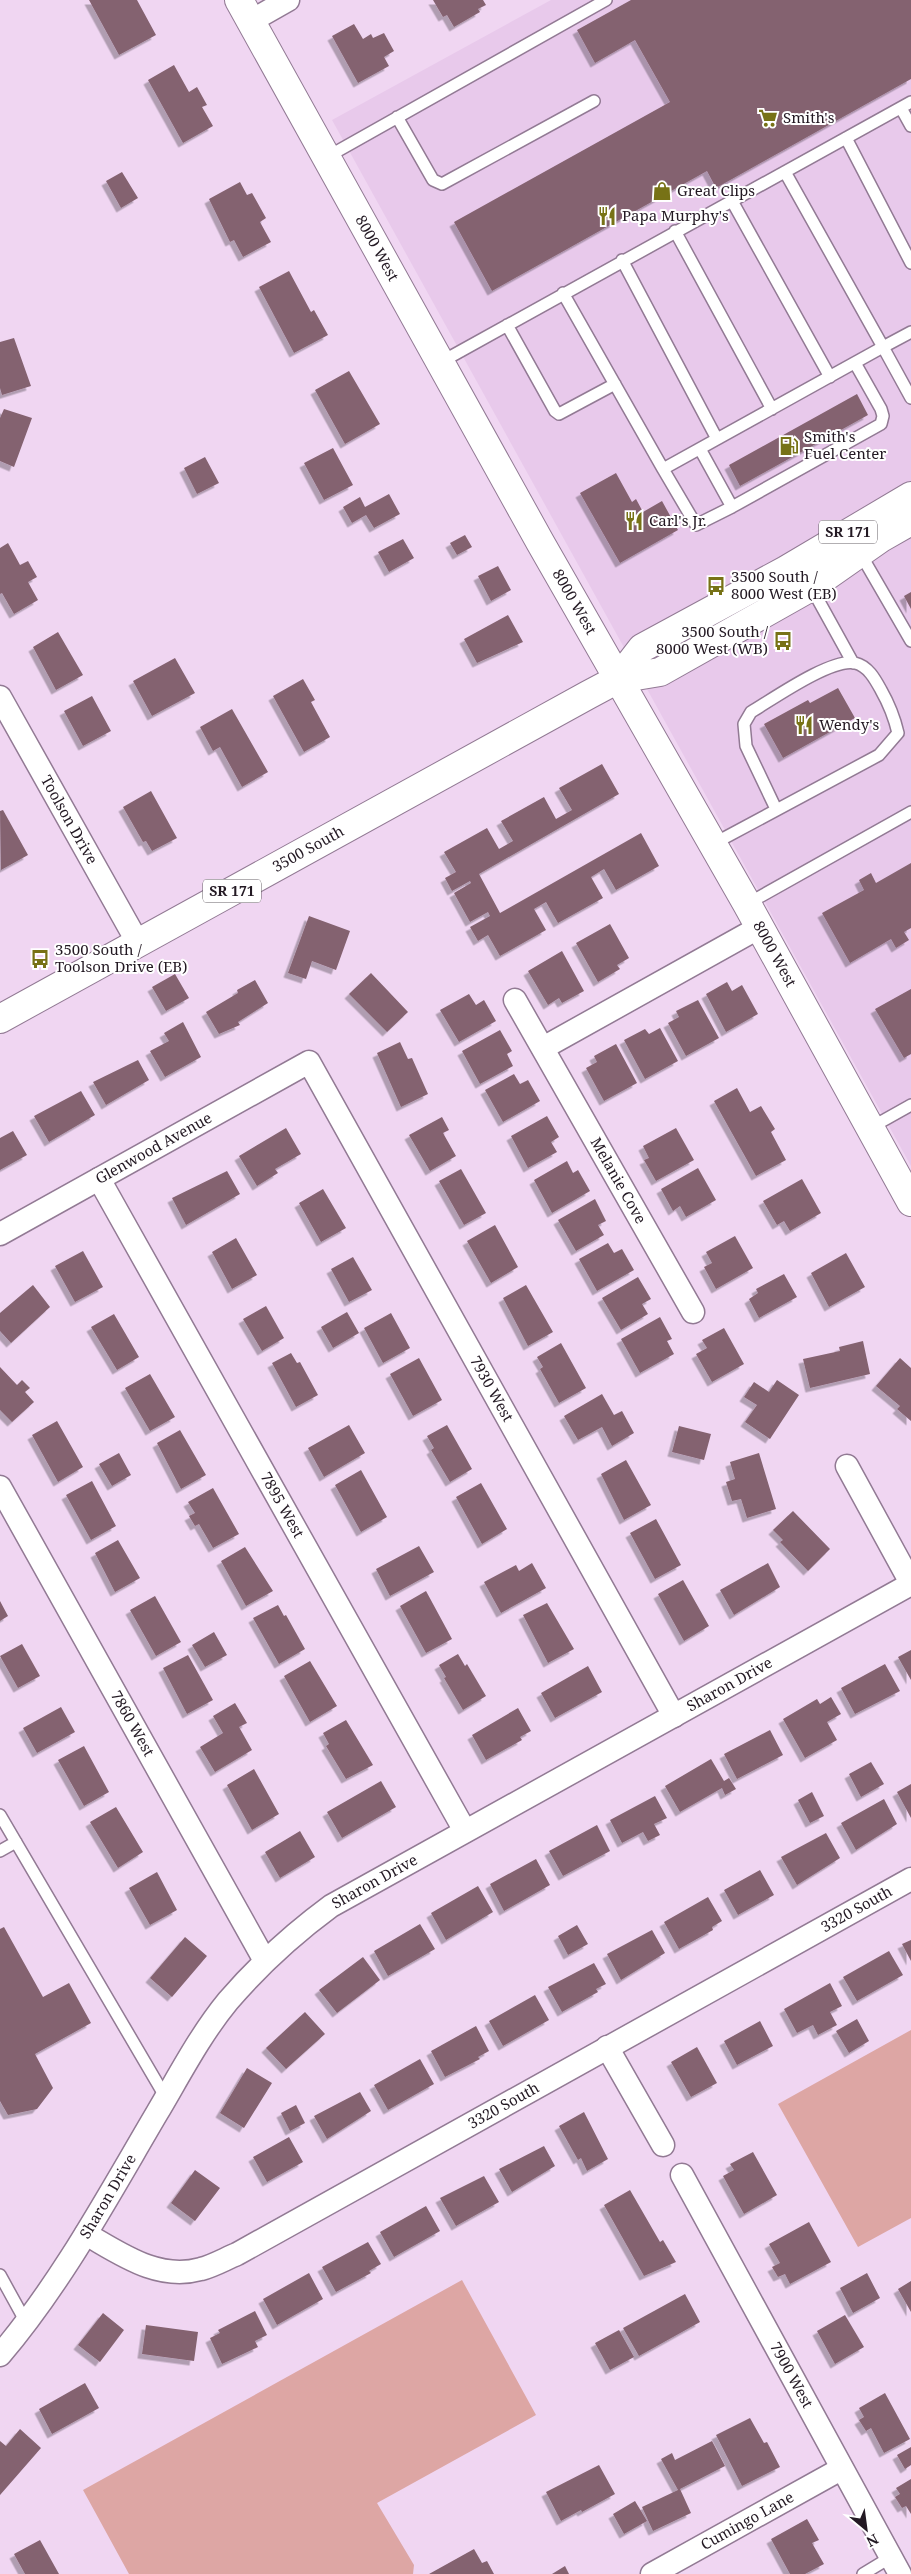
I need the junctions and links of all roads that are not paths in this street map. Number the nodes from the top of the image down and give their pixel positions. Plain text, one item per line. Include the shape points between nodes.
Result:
1 (288, 0) edge
2 (606, 0) edge
3 (245, 11) edge
4 (594, 100) dead end
5 (906, 105) edge
6 (397, 117) junction
7 (911, 126) edge
8 (846, 138) junction
9 (326, 158) junction
10 (785, 172) junction
11 (732, 201) junction
12 (675, 231) junction
13 (622, 260) junction
14 (911, 263) edge
15 (563, 293) junction
16 (507, 325) junction
17 (911, 332) edge
18 (883, 347) junction
19 (441, 362) junction
20 (854, 363) junction
21 (830, 377) junction
22 (615, 384) junction
23 (911, 398) edge
24 (772, 409) junction
25 (716, 439) junction
26 (700, 448) junction
27 (663, 469) junction
28 (911, 496) edge
29 (732, 507) junction
30 (911, 522) edge
31 (860, 553) junction
32 (811, 587) junction
33 (911, 641) edge
34 (853, 663) junction
35 (618, 679) junction
36 (0, 697) edge
37 (776, 809) junction
38 (911, 812) edge
39 (712, 844) junction
40 (753, 915) junction
41 (138, 943) junction
42 (515, 1000) dead end
43 (0, 1019) edge
44 (543, 1048) junction
45 (308, 1062) joint
46 (911, 1105) edge
47 (870, 1128) junction
48 (99, 1179) junction
49 (911, 1202) edge
50 (0, 1234) edge
51 (693, 1312) dead end
52 (847, 1466) dead end
53 (0, 1487) edge
54 (911, 1583) edge
55 (674, 1716) junction
56 (0, 1815) edge
57 (465, 1831) junction
58 (16, 1842) junction
59 (0, 1851) edge
60 (911, 1879) edge
61 (265, 1961) junction
62 (607, 2047) junction
63 (166, 2098) junction
64 (663, 2146) dead end
65 (682, 2175) dead end
66 (86, 2234) junction
67 (0, 2275) edge
68 (27, 2324) junction
69 (0, 2355) edge
70 (841, 2469) junction
71 (896, 2565) edge
72 (652, 2574) edge
73 (863, 2574) edge

1 - 3 street
2 - 6 lane
3 - 9 main road, 8000 West
4 - 6 lane via 442,184 433,180
5 - 7 lane
5 - 8 lane
6 - 9 lane
8 - 10 lane
8 - 14 lane
9 - 19 main road, 8000 West
10 - 11 lane
10 - 18 lane
11 - 12 lane
11 - 21 lane
12 - 13 lane
12 - 24 lane
13 - 15 lane
13 - 25 lane
15 - 16 lane
15 - 22 lane
16 - 19 lane
16 - 22 lane via 555,411 560,414
17 - 18 lane
18 - 20 lane
18 - 23 lane
19 - 35 main road, 8000 West
20 - 21 lane
20 - 29 lane via 881,409 881,424
21 - 24 lane
22 - 27 lane
24 - 25 lane
25 - 26 lane
26 - 27 lane
26 - 29 lane
27 - 29 lane via 696,525
28 - 35 main road, 3500 South / SR 171 via 786,570 642,648
30 - 31 main road, 3500 South / SR 171
31 - 32 main road, 3500 South / SR 171
31 - 33 lane
32 - 34 lane
32 - 35 main road, 3500 South / SR 171 via 660,672
34 - 37 lane via 825,670 751,712 744,724 746,746
34 - 37 lane via 865,668 875,679 894,714 898,733 880,755
35 - 39 main road, 8000 West
35 - 41 main road, 3500 South / SR 171
36 - 41 street, Toolson Drive
37 - 39 lane
38 - 40 lane
39 - 40 main road, 8000 West
40 - 44 street
40 - 47 main road, 8000 West
41 - 43 main road, 3500 South / SR 171
42 - 44 street, Melanie Cove
44 - 51 street, Melanie Cove
45 - 48 street, Glenwood Avenue
45 - 55 street, 7930 West
46 - 47 lane
47 - 49 main road, 8000 West
48 - 50 street, Glenwood Avenue
48 - 57 street, 7895 West
52 - 54 street
53 - 61 street, 7860 West
54 - 55 street, Sharon Drive
55 - 57 street, Sharon Drive
56 - 58 lane
57 - 61 street, Sharon Drive via 331,1906
58 - 59 lane
58 - 63 lane
60 - 62 street, 3320 South
61 - 63 street, Sharon Drive via 228,2002
62 - 64 street
62 - 66 street, 3320 South via 237,2254 200,2269 173,2272 140,2264
63 - 66 street, Sharon Drive
65 - 70 street, 7900 West
66 - 68 street, Sharon Drive
67 - 68 lane
68 - 69 street, Sharon Drive
70 - 71 street, 7900 West
70 - 72 street, Cumingo Lane
71 - 73 lane

